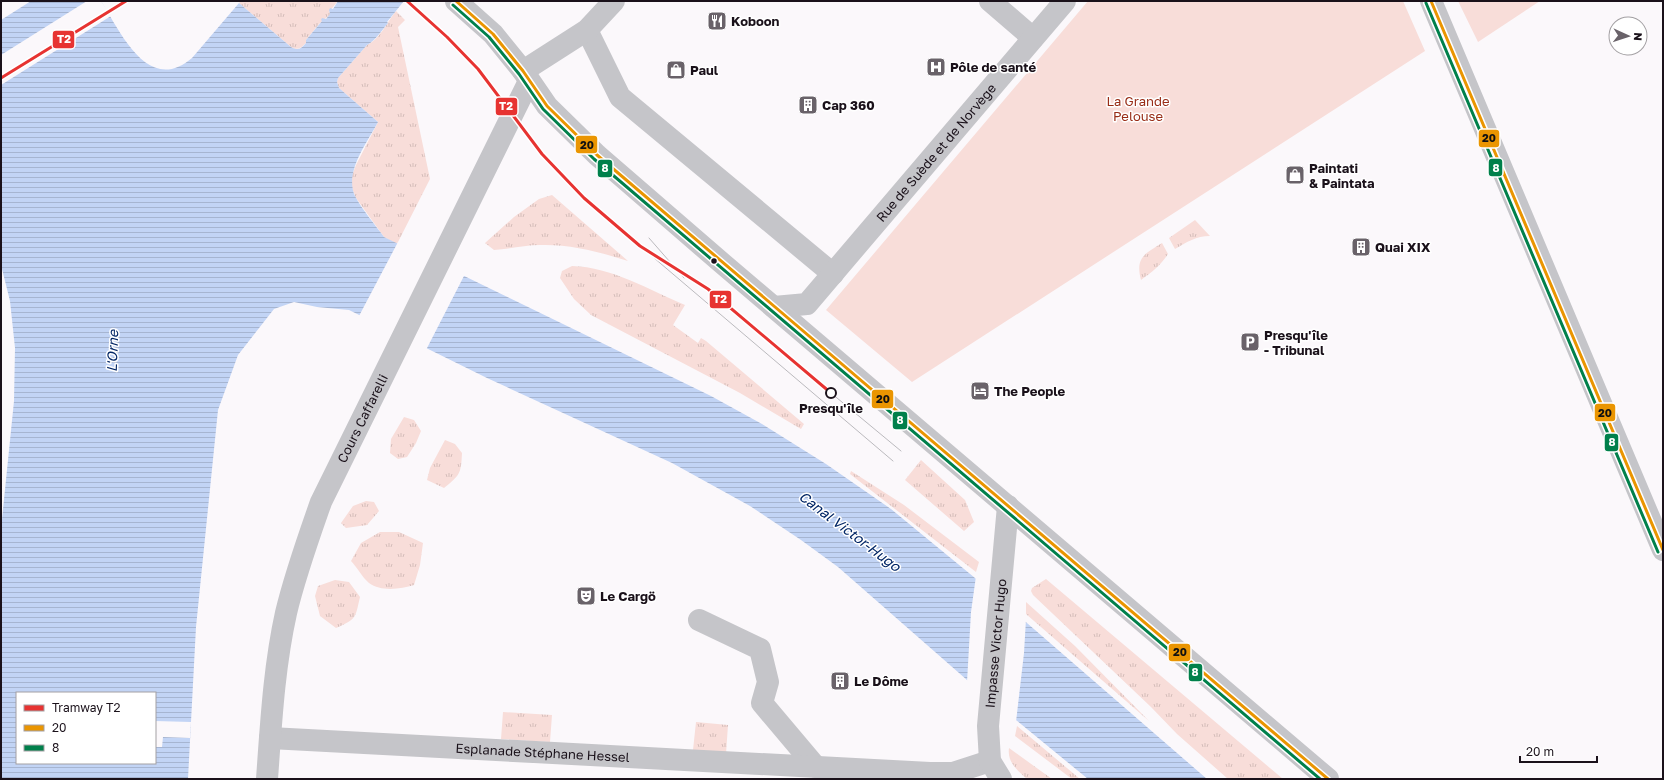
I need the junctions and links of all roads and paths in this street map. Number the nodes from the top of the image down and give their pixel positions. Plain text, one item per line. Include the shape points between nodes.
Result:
1 (456, 1) edge
2 (614, 1) edge
3 (990, 1) edge
4 (1065, 1) edge
5 (1431, 1) edge
6 (587, 30) junction
7 (1033, 38) junction
8 (526, 76) junction
9 (833, 274) junction
10 (774, 307) junction
11 (1008, 506) junction
12 (1663, 550) edge
13 (699, 620) dead end
14 (270, 738) junction
15 (816, 767) junction
16 (996, 770) edge
17 (267, 779) edge
18 (1328, 779) edge

1 - 8 street via 493,34
2 - 6 street
3 - 7 street
4 - 7 street, Rue de Suède et de Norvège
5 - 12 street
6 - 8 street
6 - 9 street via 620,97
7 - 9 street, Rue de Suède et de Norvège
8 - 10 street via 547,106 575,135
8 - 14 street, Cours Caffarelli via 446,248 321,502 298,565 286,614 275,681
9 - 10 street, Rue de Suède et de Norvège via 807,304
10 - 11 street
11 - 16 street, Impasse Victor Hugo via 988,726
11 - 18 street
13 - 15 street via 760,649 768,682 762,703
14 - 15 street, Esplanade Stéphane Hessel
14 - 17 street, Cours Caffarelli
15 - 16 street, Esplanade Stéphane Hessel via 953,773

